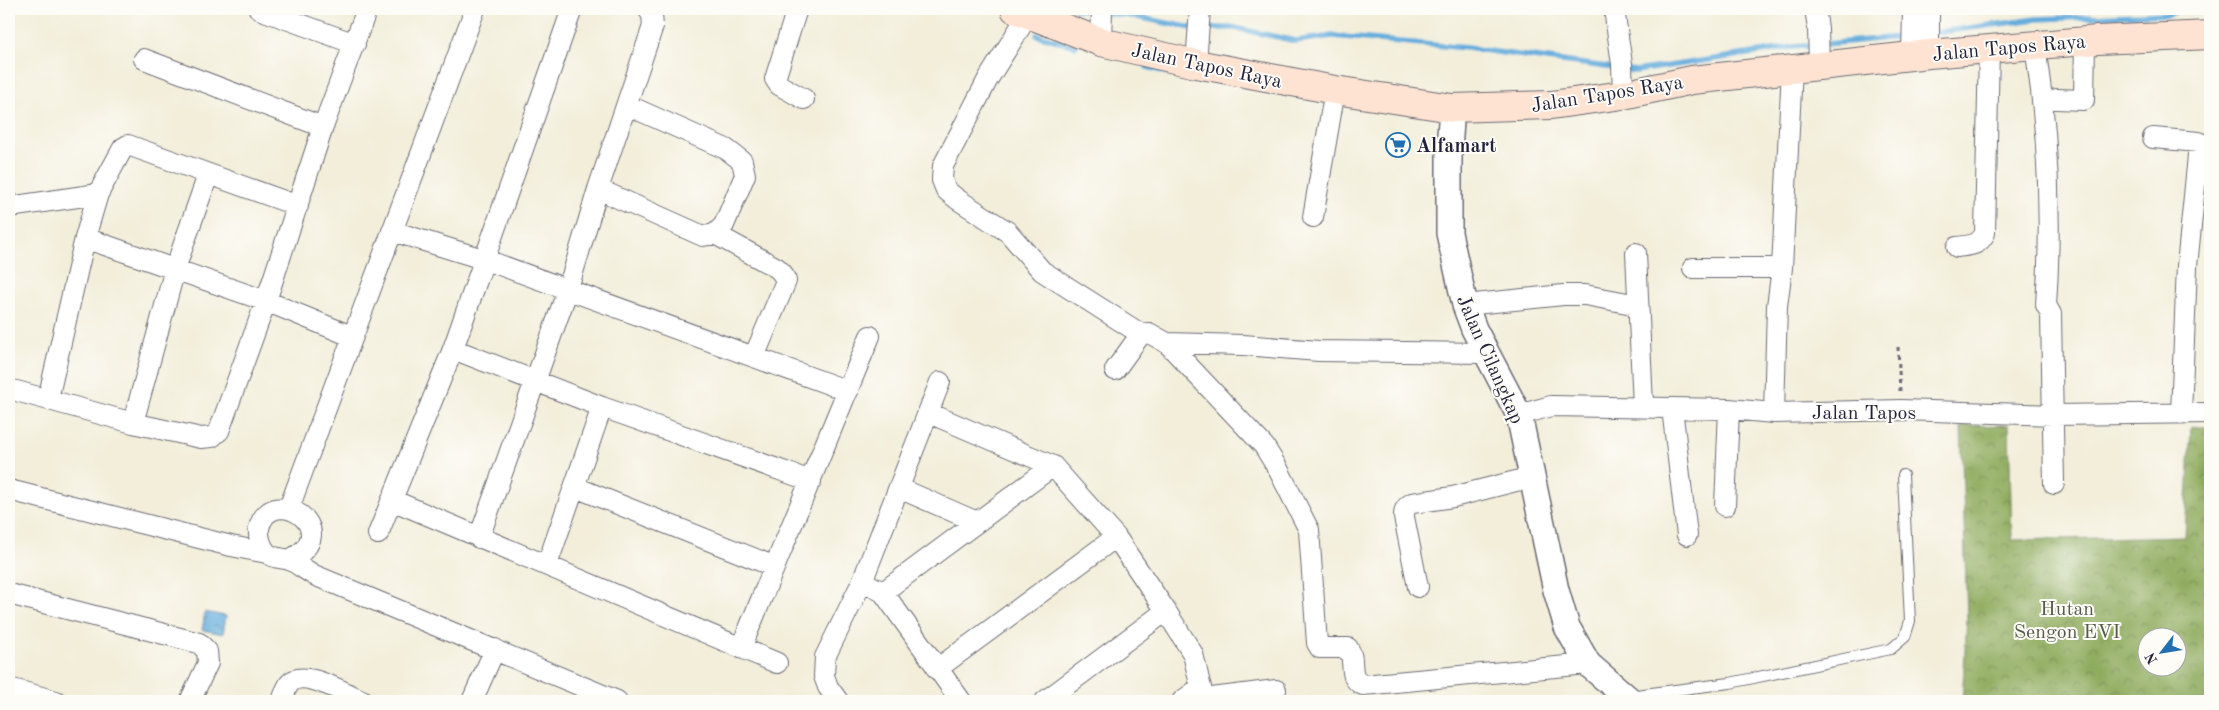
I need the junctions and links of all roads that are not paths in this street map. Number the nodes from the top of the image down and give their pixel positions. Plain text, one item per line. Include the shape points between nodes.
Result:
1 (259, 9) edge
2 (368, 9) edge
3 (476, 9) edge
4 (572, 9) edge
5 (648, 9) edge
6 (797, 9) edge
7 (1614, 9) edge
8 (1021, 12) edge
9 (1199, 21) edge
10 (1102, 25) edge
11 (1921, 31) edge
12 (2210, 35) edge
13 (1818, 38) edge
14 (2085, 41) junction
15 (355, 44) junction
16 (2035, 45) junction
17 (1988, 49) junction
18 (144, 59) dead end
19 (1196, 64) junction
20 (1792, 69) junction
21 (1623, 80) junction
22 (1335, 90) junction
23 (804, 99) dead end
24 (2056, 99) dead end
25 (627, 105) junction
26 (1452, 108) junction
27 (323, 127) junction
28 (2153, 138) dead end
29 (2204, 166) edge
30 (208, 175) junction
31 (598, 188) junction
32 (98, 194) junction
33 (298, 206) junction
34 (9, 207) edge
35 (1312, 217) dead end
36 (392, 231) junction
37 (715, 234) junction
38 (85, 238) junction
39 (1958, 247) dead end
40 (1636, 253) dead end
41 (486, 260) junction
42 (1693, 268) dead end
43 (1782, 268) junction
44 (174, 269) junction
45 (568, 290) junction
46 (266, 301) junction
47 (1465, 305) junction
48 (1638, 305) junction
49 (1141, 334) junction
50 (351, 336) junction
51 (870, 336) dead end
52 (1167, 343) junction
53 (454, 349) junction
54 (1487, 353) junction
55 (754, 357) junction
56 (1115, 370) dead end
57 (536, 379) junction
58 (940, 382) dead end
59 (9, 389) edge
60 (848, 391) junction
61 (48, 399) junction
62 (1643, 406) junction
63 (602, 407) junction
64 (1672, 408) junction
65 (1729, 409) junction
66 (1774, 413) junction
67 (2210, 413) edge
68 (929, 414) junction
69 (2181, 414) junction
70 (1519, 415) junction
71 (2053, 415) junction
72 (133, 423) junction
73 (1053, 466) junction
74 (1903, 475) dead end
75 (1532, 477) junction
76 (811, 482) junction
77 (2054, 484) dead end
78 (575, 487) junction
79 (899, 488) junction
80 (9, 490) edge
81 (392, 500) junction
82 (1725, 506) dead end
83 (289, 508) junction
84 (977, 522) junction
85 (378, 534) dead end
86 (1687, 535) dead end
87 (1116, 537) junction
88 (478, 538) junction
89 (267, 553) junction
90 (289, 560) junction
91 (547, 565) junction
92 (773, 566) junction
93 (862, 582) junction
94 (1418, 586) dead end
95 (883, 592) junction
96 (9, 594) edge
97 (1166, 610) junction
98 (741, 648) junction
99 (495, 649) junction
100 (777, 663) dead end
101 (1588, 664) junction
102 (937, 669) junction
103 (9, 688) edge
104 (1276, 690) dead end
105 (1203, 696) edge
106 (1625, 700) edge
107 (56, 701) edge
108 (190, 701) edge
109 (282, 701) edge
110 (364, 701) edge
111 (472, 701) edge
112 (617, 701) edge
113 (838, 701) edge
114 (961, 701) edge
115 (1044, 701) edge
116 (1182, 701) edge

1 - 15 street
2 - 15 street
3 - 36 street
4 - 41 street
5 - 25 street via 653,26
6 - 23 street via 775,79
7 - 21 street
8 - 10 main road, Jalan Tapos Raya
8 - 49 street via 943,166 942,180 946,190 957,199 1008,232 1042,271
9 - 19 street
10 - 19 main road, Jalan Tapos Raya
11 - 13 main road, Jalan Tapos Raya
11 - 17 main road, Jalan Tapos Raya
12 - 14 main road, Jalan Tapos Raya
13 - 20 main road, Jalan Tapos Raya
14 - 16 main road, Jalan Tapos Raya
14 - 24 street via 2084,100
15 - 27 street
16 - 17 main road, Jalan Tapos Raya
16 - 71 street via 2044,106 2049,196 2046,305 2051,314
17 - 39 street via 1985,233 1976,245
18 - 27 street
19 - 22 main road, Jalan Tapos Raya
20 - 21 main road, Jalan Tapos Raya via 1692,80
20 - 43 street
21 - 26 main road, Jalan Tapos Raya via 1551,105
22 - 26 main road, Jalan Tapos Raya
22 - 35 street
25 - 31 street
25 - 37 street via 726,149 742,160 745,175 724,225
26 - 47 street, Jalan Cilangkap via 1449,233
27 - 33 street
28 - 29 street via 2199,142
29 - 69 street via 2187,266
30 - 32 street via 128,146 119,153
30 - 33 street
30 - 44 street
31 - 37 street via 703,236
31 - 45 street
32 - 34 street
32 - 38 street
33 - 46 street
36 - 41 street
36 - 50 street
37 - 55 street via 777,268 786,281
38 - 44 street
38 - 61 street
40 - 48 street
41 - 45 street
41 - 53 street
42 - 43 street
43 - 66 street via 1777,306
44 - 46 street
44 - 72 street
45 - 55 street
45 - 57 street
46 - 50 street
46 - 72 street via 219,431 212,437 201,438
47 - 48 street via 1563,295 1585,295
47 - 54 street, Jalan Cilangkap
48 - 62 street
49 - 52 street via 1149,333
49 - 56 street
50 - 83 street
51 - 60 street
52 - 54 street via 1319,351
52 - 101 street via 1264,446 1278,469 1309,530 1317,643 1320,648 1348,648 1353,678 1357,682 1363,685
53 - 57 street
53 - 81 street
54 - 70 street, Jalan Cilangkap
55 - 60 street
57 - 63 street
57 - 88 street
58 - 68 street
59 - 61 street
60 - 76 street
61 - 72 street
62 - 64 street, Jalan Tapos
62 - 70 street, Jalan Tapos via 1552,406
63 - 76 street
63 - 78 street
64 - 65 street, Jalan Tapos
64 - 86 street
65 - 66 street, Jalan Tapos
65 - 82 street
66 - 71 street, Jalan Tapos via 1901,410
67 - 69 street, Jalan Tapos
68 - 73 street
68 - 79 street
69 - 71 street, Jalan Tapos
70 - 75 street, Jalan Cilangkap
71 - 77 street
73 - 84 street
73 - 87 street
74 - 106 lane via 1910,620 1904,637 1891,649 1730,683
75 - 94 street via 1407,505 1404,518
75 - 101 street, Jalan Cilangkap via 1558,600 1567,627
76 - 92 street
78 - 91 street
78 - 92 street
79 - 84 street
79 - 93 street
80 - 89 street
81 - 85 street
81 - 88 street
83 - 89 street via 276,510 265,517 259,528 260,542
83 - 90 street via 302,514 310,526 310,541 302,553
84 - 95 street
87 - 97 street
87 - 102 street
88 - 91 street
89 - 90 street via 277,559
90 - 99 street via 314,576
91 - 98 street
92 - 98 street
93 - 95 street
93 - 113 street via 825,657 824,676
95 - 102 street
96 - 108 street via 199,643 207,651 208,662
97 - 105 street via 1193,654
97 - 115 street
98 - 100 street
99 - 111 street
99 - 112 street
101 - 106 street, Jalan Cilangkap
102 - 114 street
103 - 107 street
104 - 105 street
105 - 116 street
109 - 110 street via 290,683 299,678 311,678

